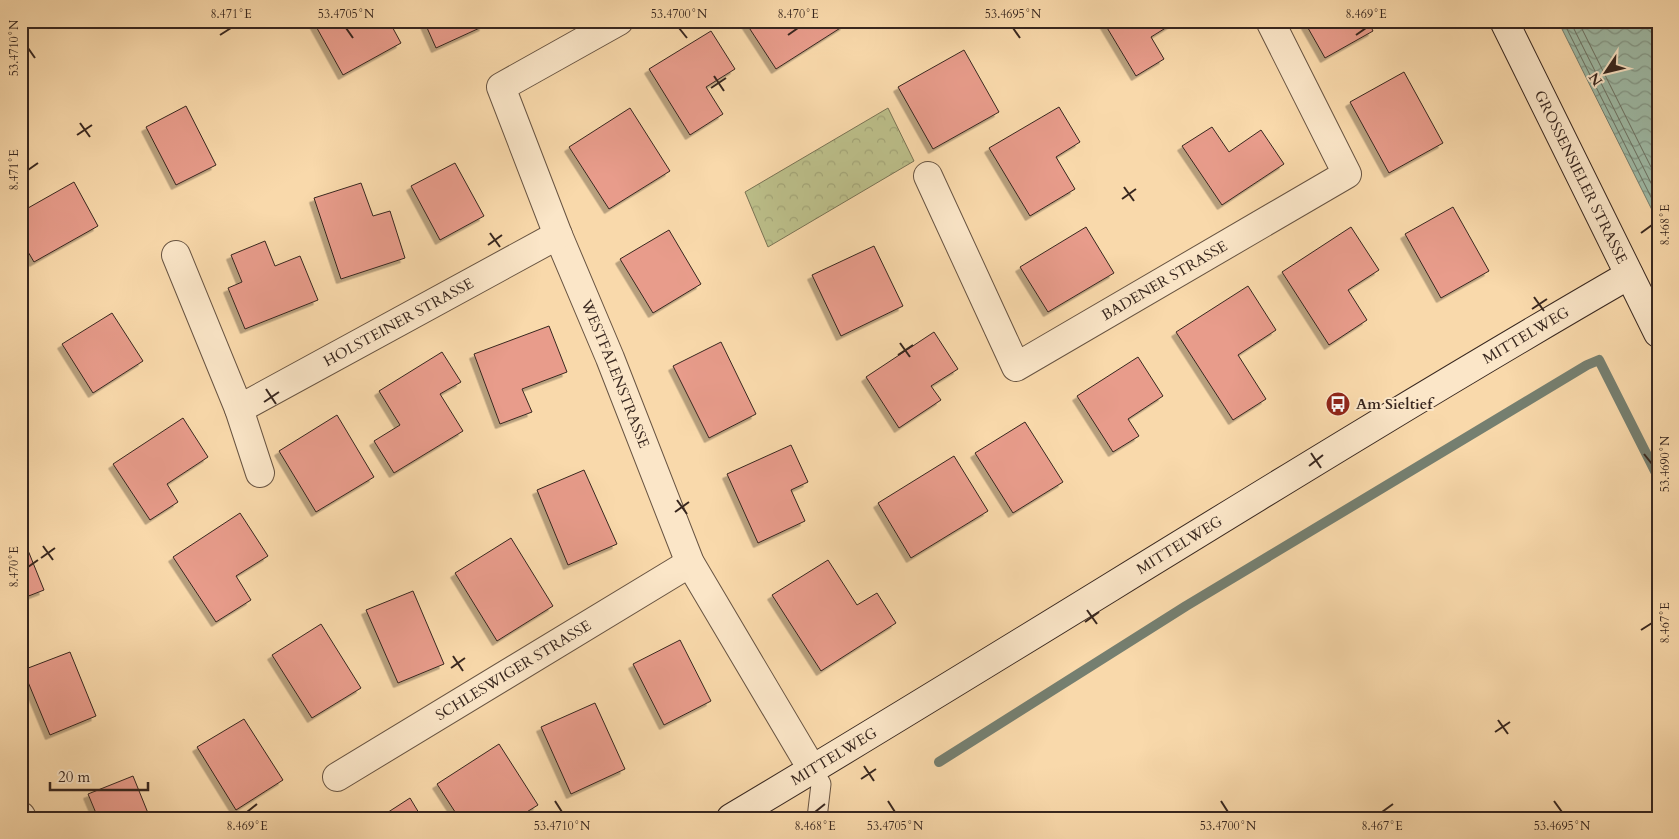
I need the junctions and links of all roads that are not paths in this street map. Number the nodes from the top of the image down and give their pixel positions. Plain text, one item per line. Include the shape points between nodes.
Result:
1 (619, 21) edge
2 (1270, 21) edge
3 (1504, 21) edge
4 (928, 176) dead end
5 (558, 235) junction
6 (176, 255) dead end
7 (1629, 275) junction
8 (1658, 333) edge
9 (239, 409) junction
10 (260, 473) dead end
11 (690, 564) junction
12 (812, 769) junction
13 (338, 777) dead end
14 (731, 818) edge
15 (817, 818) edge

1 - 5 street, WESTFALENSTRASSE via 501,87
2 - 4 street, BADENER STRASSE via 1347,174 1016,367
3 - 7 street, GROSSENSIELER STRASSE
5 - 9 street, HOLSTEINER STRASSE
5 - 11 street, WESTFALENSTRASSE
6 - 9 street
7 - 8 street, GROSSENSIELER STRASSE
7 - 12 street, MITTELWEG
9 - 10 street
11 - 12 street, WESTFALENSTRASSE
11 - 13 street, SCHLESWIGER STRASSE
12 - 14 street, MITTELWEG
12 - 15 lane via 820,784

